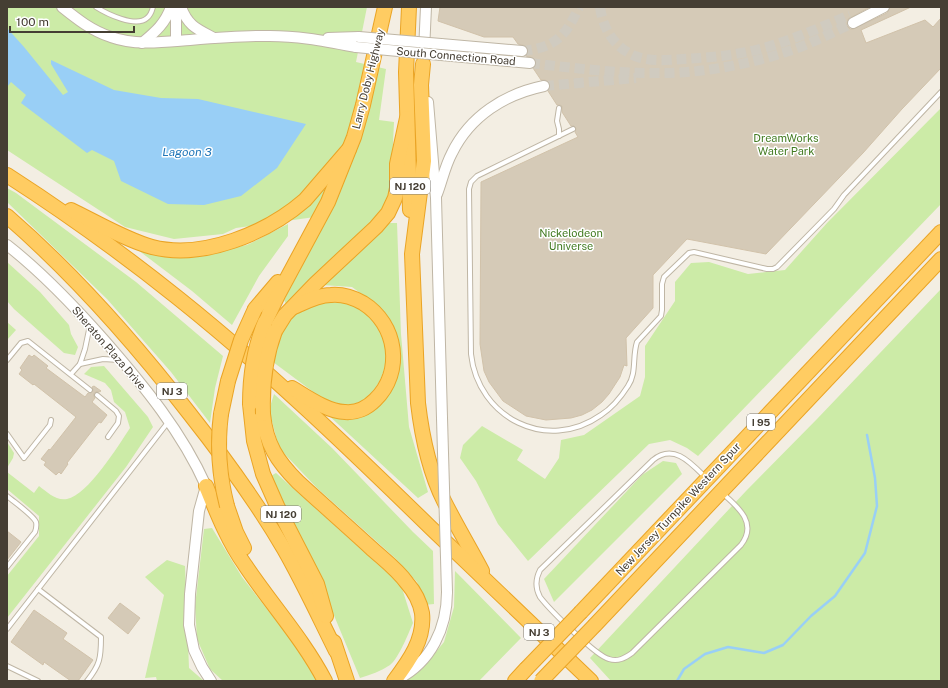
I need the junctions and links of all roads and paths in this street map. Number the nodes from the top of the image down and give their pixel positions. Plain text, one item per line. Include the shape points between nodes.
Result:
1 (62, 7) edge
2 (96, 7) edge
3 (153, 7) edge
4 (171, 7) edge
5 (176, 7) edge
6 (181, 7) edge
7 (385, 7) edge
8 (409, 7) edge
9 (426, 7) edge
10 (884, 7) edge
11 (851, 19) tunnel mouth
12 (214, 38) junction
13 (310, 38) junction
14 (176, 41) junction
15 (142, 43) junction
16 (522, 51) tunnel mouth
17 (530, 63) tunnel mouth
18 (423, 64) junction
19 (544, 86) tunnel mouth
20 (941, 92) edge
21 (559, 108) dead end
22 (407, 118) junction
23 (573, 129) dead end
24 (559, 136) junction
25 (349, 149) junction
26 (7, 175) edge
27 (32, 191) junction
28 (436, 198) junction
29 (7, 216) edge
30 (941, 232) edge
31 (7, 246) edge
32 (412, 254) junction
33 (297, 258) junction
34 (941, 259) edge
35 (294, 307) junction
36 (90, 324) junction
37 (270, 327) junction
38 (7, 360) edge
39 (121, 360) junction
40 (80, 364) junction
41 (71, 374) junction
42 (271, 377) junction
43 (90, 390) dead end
44 (97, 396) dead end
45 (51, 420) dead end
46 (170, 421) junction
47 (7, 434) edge
48 (108, 437) dead end
49 (706, 479) junction
50 (206, 486) junction
51 (721, 491) junction
52 (7, 496) edge
53 (7, 567) edge
54 (488, 582) junction
55 (38, 589) junction
56 (7, 629) edge
57 (336, 651) junction
58 (7, 666) edge
59 (38, 681) edge
60 (87, 681) edge
61 (211, 681) edge
62 (325, 681) edge
63 (331, 681) edge
64 (347, 681) edge
65 (394, 681) edge
66 (515, 681) edge
67 (541, 681) edge
68 (591, 681) edge

1 - 15 street, South Connection Road via 99,32 116,39
2 - 3 lane via 115,16 138,22 150,16
4 - 15 street via 162,25
5 - 14 street
6 - 12 street via 192,26
7 - 25 highway, Larry Doby Highway / NJ 120 via 362,110
8 - 22 highway, NJ 120 via 406,58
9 - 18 street
10 - 11 street
12 - 13 street, South Connection Road
12 - 14 street, South Connection Road
13 - 16 street, South Connection Road, bridge via 359,37
13 - 17 street, South Connection Road, bridge via 356,47
14 - 15 street, South Connection Road
18 - 28 street
18 - 32 highway via 421,85 424,161
19 - 28 street via 505,99 490,108 469,127 451,155
20 - 24 lane via 777,267 767,269 689,253 664,277 661,316 637,342 634,371 621,396 606,412 586,423 569,429 542,430 525,426 505,415 487,397 476,376 471,354 469,188 477,176
21 - 24 lane
22 - 32 highway, NJ 120
22 - 35 highway via 397,164 395,198 388,213 376,228
23 - 24 lane
25 - 27 highway via 305,200 288,214 250,234 202,248 172,250 144,245
25 - 33 highway, Larry Doby Highway / NJ 120 via 328,202
26 - 27 highway, NJ 3
27 - 42 highway, NJ 3 via 154,279
28 - 65 street, bridge via 447,592 444,621 435,643 420,663
29 - 57 highway, NJ 3 via 101,307 142,353 198,424 251,497 284,549
30 - 49 highway, New Jersey Turnpike Western Spur / I 95
31 - 36 street, Sheraton Plaza Drive via 44,277
32 - 54 highway, NJ 120 via 416,389 429,461 444,501
33 - 37 highway, NJ 120
33 - 63 highway, bridge via 255,309 241,340 221,414 219,460 227,506 236,532 248,555 306,635
34 - 51 highway, New Jersey Turnpike Western Spur / I 95
35 - 37 highway
35 - 42 highway via 331,295 352,298 366,305 378,315 390,335 393,356 390,376 372,403 356,411 344,412 326,407
36 - 39 street, Sheraton Plaza Drive
36 - 40 lane
37 - 57 highway, NJ 120, bridge via 259,338 252,375 250,404 254,441 263,474 317,584
37 - 65 highway, bridge via 263,414 271,447 298,482 402,576 420,604 420,637 408,663
38 - 41 lane via 21,343 28,341
39 - 40 lane via 103,359
39 - 46 street, Sheraton Plaza Drive
40 - 41 lane
41 - 43 lane
42 - 54 highway, NJ 3 via 347,446
44 - 48 lane via 120,416
45 - 47 lane via 50,425 24,458
46 - 50 street, Sheraton Plaza Drive via 191,454
46 - 55 lane
49 - 51 lane via 683,458 674,454 661,455 540,570 536,582 540,597 595,652 607,659 615,660 632,653 741,545 747,536 747,522 741,511
49 - 66 highway, New Jersey Turnpike Western Spur / I 95, bridge
50 - 61 street via 199,511 189,624 194,650
50 - 62 highway via 238,555 306,648
51 - 67 highway, New Jersey Turnpike Western Spur / I 95, bridge
52 - 53 lane via 33,518 37,526
54 - 68 highway, NJ 3
55 - 56 lane
55 - 60 lane via 101,638 101,654 96,670
57 - 64 highway, NJ 3
58 - 59 lane

